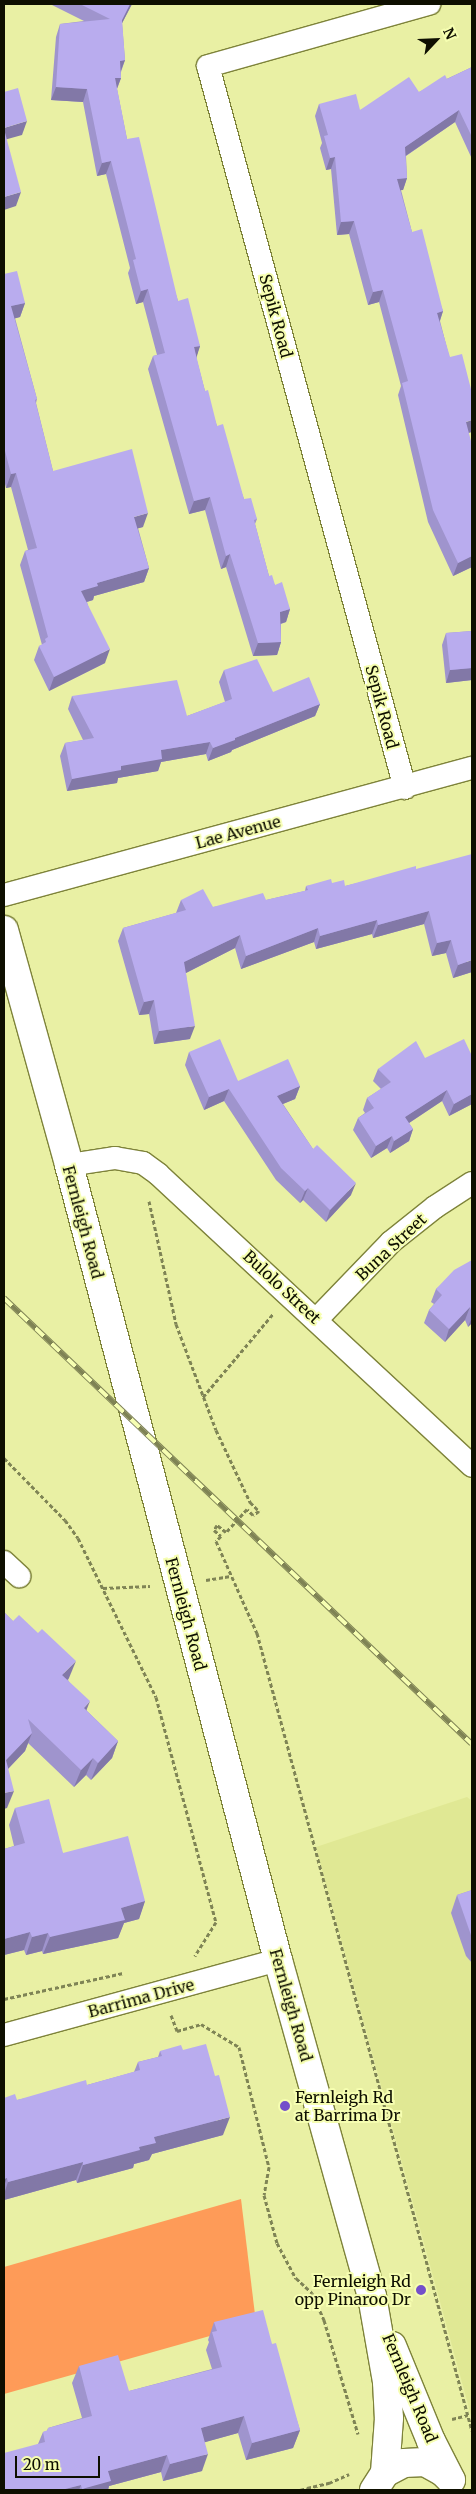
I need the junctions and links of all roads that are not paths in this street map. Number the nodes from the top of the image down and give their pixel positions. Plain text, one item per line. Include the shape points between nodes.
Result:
1 (429, 4) edge
2 (472, 768) edge
3 (404, 788) junction
4 (4, 895) edge
5 (4, 930) edge
6 (69, 1165) junction
7 (472, 1183) edge
8 (317, 1319) junction
9 (472, 1466) edge
10 (278, 1960) junction
11 (4, 2035) edge
12 (372, 2296) junction
13 (453, 2485) edge
14 (377, 2486) edge

1 - 3 street, Sepik Road via 208,66
2 - 3 street, Lae Avenue
3 - 4 street, Lae Avenue
5 - 6 street, Fernleigh Road
6 - 8 street, Bulolo Street via 115,1158 143,1163
6 - 10 street, Fernleigh Road
7 - 8 street, Buna Street via 391,1242
8 - 9 street, Bulolo Street
10 - 11 street, Barrima Drive
10 - 12 street, Fernleigh Road
12 - 13 street, Fernleigh Road via 417,2408
12 - 14 street, Fernleigh Road via 387,2382 388,2418
13 - 14 street via 444,2472 425,2462 404,2463

